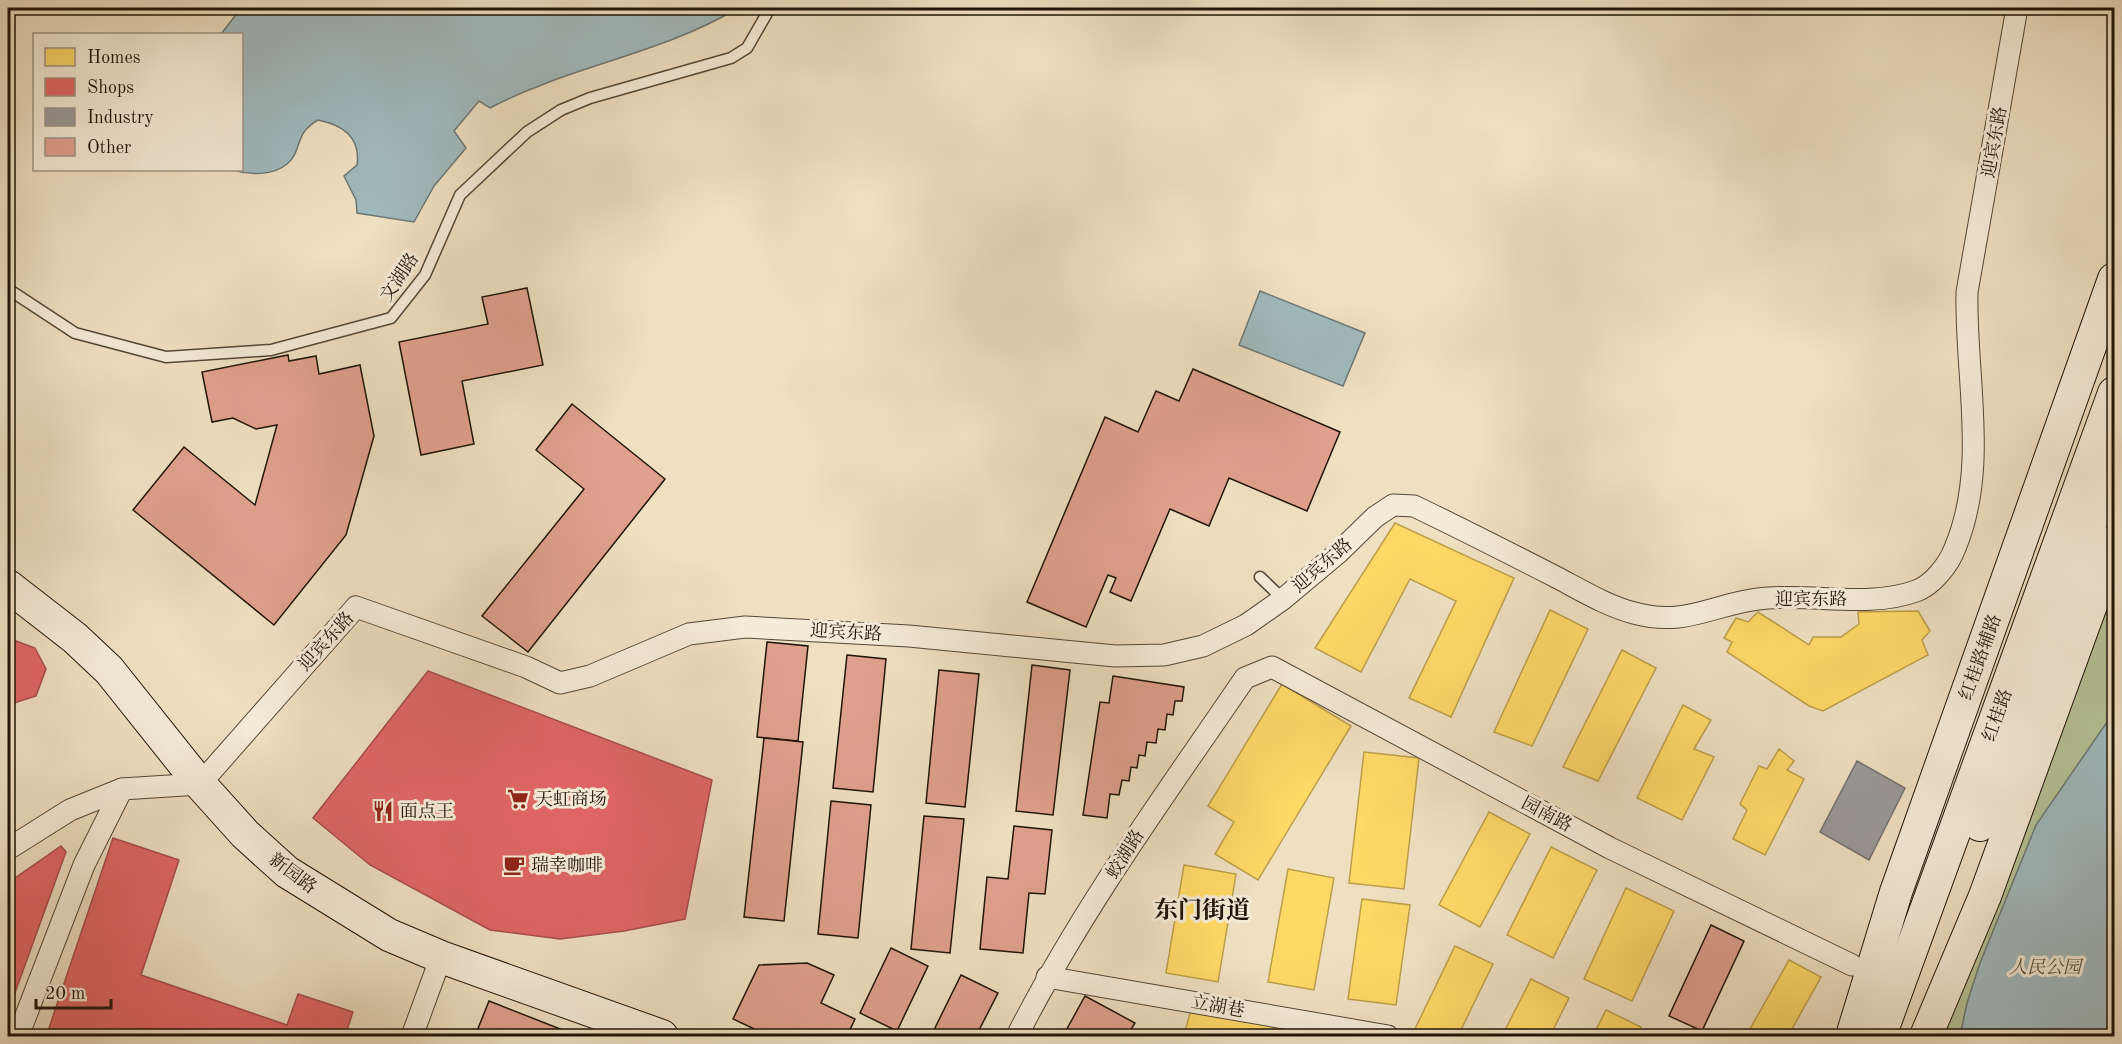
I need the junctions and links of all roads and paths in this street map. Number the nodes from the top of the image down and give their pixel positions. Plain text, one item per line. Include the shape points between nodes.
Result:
1 (770, 8) edge
2 (2017, 8) edge
3 (2115, 279) edge
4 (8, 289) edge
5 (2115, 393) edge
6 (2115, 460) edge
7 (2115, 542) edge
8 (1260, 577) dead end
9 (8, 586) edge
10 (1283, 599) junction
11 (1245, 678) joint
12 (200, 784) junction
13 (122, 789) junction
14 (8, 849) edge
15 (441, 957) junction
16 (1852, 965) dead end
17 (1047, 977) junction
18 (1862, 1034) edge
19 (18, 1036) edge
20 (412, 1036) edge
21 (662, 1036) edge
22 (1017, 1036) edge
23 (1388, 1036) edge
24 (1900, 1036) edge
25 (1926, 1036) edge

1 - 4 lane, 文湖路 via 747,48 731,58 590,98 561,110 527,132 460,195 425,274 391,318 271,350 166,357 75,333
2 - 10 street, 迎宾东路 via 1967,292 1974,452 1966,513 1955,549 1941,572 1919,590 1861,599 1759,598 1666,620 1616,608 1414,506 1393,505
3 - 18 main road, 红桂路辅路 via 1896,892
5 - 18 main road, 红桂路
6 - 24 main road, 红桂路
7 - 25 main road via 1985,896
8 - 10 lane
9 - 12 main road, 新园路 via 110,670
10 - 12 street, 迎宾东路 via 1246,625 1203,646 1164,655 1115,656 909,636 745,627 689,634 590,676 560,682 356,607
11 - 16 street, 园南路 via 1272,667 1610,848
11 - 17 street, 蛟湖路 via 1143,825
12 - 13 street
12 - 15 main road, 新园路 via 245,834 287,872 389,935
13 - 14 street via 69,810
13 - 19 street via 84,865
15 - 20 street
15 - 21 main road, 新园路
17 - 22 street, 蛟湖路
17 - 23 street, 立湖巷

